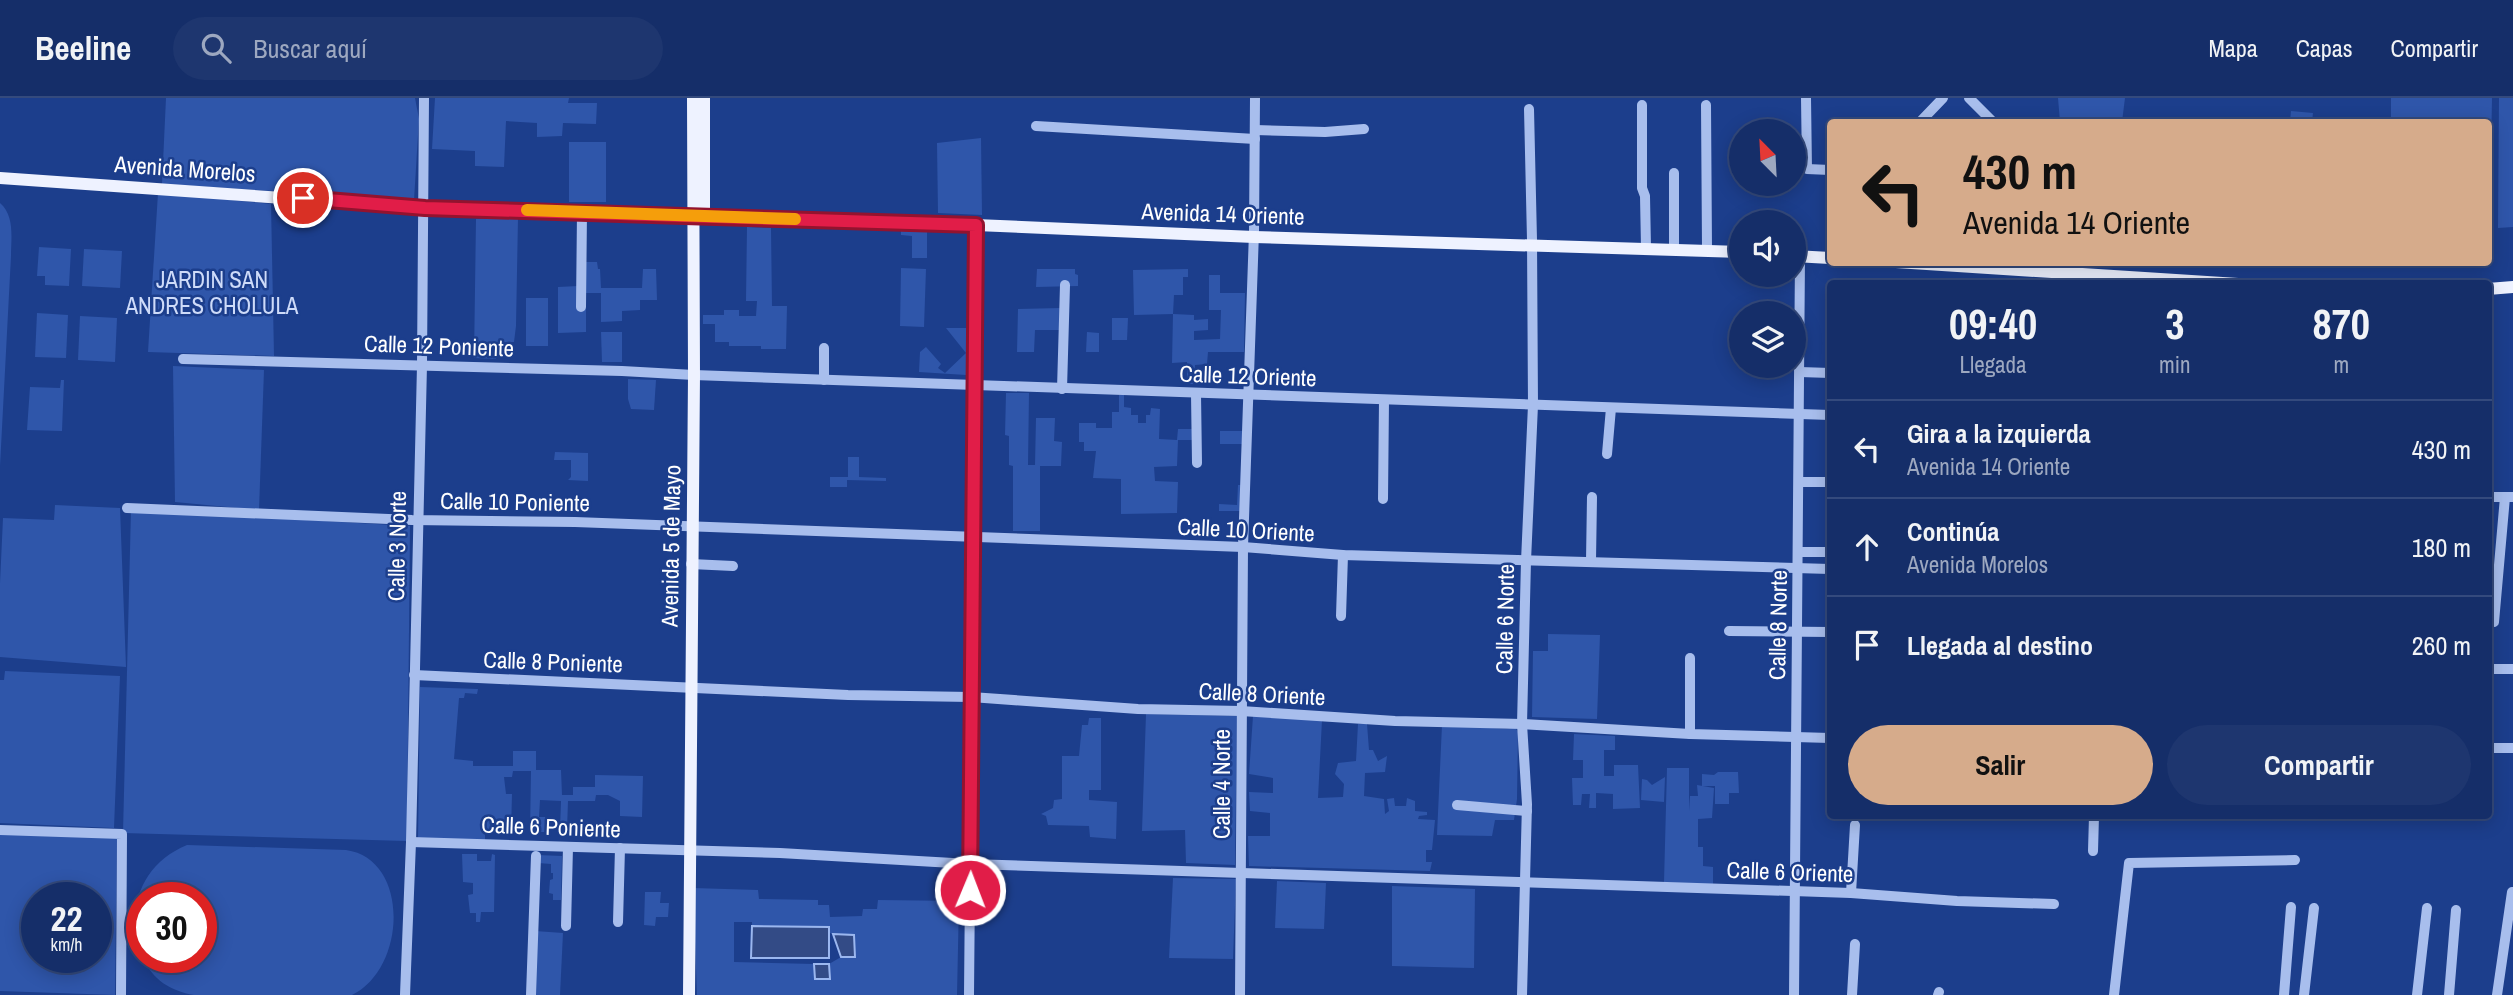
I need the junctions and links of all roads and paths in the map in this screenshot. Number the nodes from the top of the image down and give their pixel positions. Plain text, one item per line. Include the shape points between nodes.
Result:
1 (424, 98) edge
2 (693, 98) edge
3 (704, 98) edge
4 (1255, 98) edge
5 (1806, 98) edge
6 (1943, 98) edge
7 (1969, 98) edge
8 (1642, 104) dead end
9 (1706, 105) dead end
10 (1529, 109) dead end
11 (1923, 119) edge
12 (1990, 119) edge
13 (1036, 126) dead end
14 (1364, 129) dead end
15 (1255, 134) junction
16 (1827, 170) edge
17 (1674, 173) dead end
18 (0, 177) edge
19 (425, 208) junction
20 (582, 212) junction
21 (699, 216) junction
22 (976, 225) junction
23 (1254, 237) junction
24 (1532, 245) junction
25 (1646, 248) junction
26 (1674, 249) junction
27 (1707, 249) junction
28 (1729, 251) edge
29 (1806, 257) edge
30 (1827, 258) edge
31 (1947, 266) edge
32 (2125, 280) edge
33 (1065, 285) dead end
34 (2513, 287) edge
35 (2492, 289) edge
36 (581, 307) dead end
37 (824, 348) dead end
38 (183, 359) dead end
39 (422, 365) junction
40 (1806, 372) edge
41 (1827, 373) edge
42 (694, 376) junction
43 (1800, 378) edge
44 (824, 380) junction
45 (973, 386) junction
46 (1062, 388) junction
47 (1196, 394) junction
48 (1249, 395) junction
49 (1384, 400) junction
50 (1533, 405) junction
51 (1611, 408) junction
52 (1800, 415) junction
53 (1827, 415) edge
54 (1607, 454) dead end
55 (1197, 463) dead end
56 (1799, 482) junction
57 (1827, 482) edge
58 (1592, 497) dead end
59 (2509, 497) edge
60 (1383, 499) dead end
61 (127, 508) dead end
62 (417, 520) junction
63 (692, 528) junction
64 (973, 537) junction
65 (1243, 547) junction
66 (1798, 552) junction
67 (1827, 552) edge
68 (1342, 555) junction
69 (1526, 561) junction
70 (1591, 561) junction
71 (691, 564) junction
72 (733, 566) dead end
73 (1798, 568) junction
74 (1827, 569) edge
75 (1341, 616) dead end
76 (2494, 622) dead end
77 (1729, 632) dead end
78 (1796, 632) junction
79 (1827, 632) edge
80 (1690, 659) dead end
81 (2492, 669) edge
82 (2513, 669) edge
83 (414, 675) junction
84 (691, 686) junction
85 (971, 697) junction
86 (1241, 711) junction
87 (1522, 724) junction
88 (1690, 734) junction
89 (1795, 737) junction
90 (1827, 738) edge
91 (2492, 748) edge
92 (2513, 748) edge
93 (1457, 805) dead end
94 (1527, 811) junction
95 (2094, 819) edge
96 (1855, 825) dead end
97 (0, 830) edge
98 (411, 842) junction
99 (568, 847) junction
100 (620, 848) junction
101 (690, 850) junction
102 (2093, 851) dead end
103 (536, 856) dead end
104 (2295, 860) dead end
105 (970, 863) junction
106 (1242, 872) junction
107 (1524, 881) junction
108 (1796, 891) junction
109 (2512, 892) edge
110 (1850, 893) junction
111 (2054, 904) dead end
112 (2291, 907) dead end
113 (2314, 908) dead end
114 (2427, 908) dead end
115 (2456, 910) dead end
116 (618, 922) dead end
117 (566, 926) dead end
118 (1855, 944) dead end
119 (121, 995) edge
120 (405, 995) edge
121 (531, 995) edge
122 (689, 995) edge
123 (968, 995) edge
124 (1240, 995) edge
125 (1522, 995) edge
126 (1794, 995) edge
127 (1852, 995) edge
128 (2114, 995) edge
129 (2284, 995) edge
130 (2304, 995) edge
131 (2417, 995) edge
132 (2449, 995) edge
133 (2497, 995) edge

1 - 19 street, Calle 3 Norte
2 - 21 main road, Avenida 5 de Mayo
3 - 21 main road, Avenida 5 de Mayo
4 - 15 street, Calle 4 Norte
5 - 16 street via 1807,169
6 - 11 street
7 - 12 street
8 - 25 street
9 - 27 street
10 - 24 street, Calle 6 Norte
13 - 15 street
14 - 15 street
15 - 23 street, Calle 4 Norte
17 - 26 street
18 - 19 main road, Avenida Morelos
19 - 20 main road, Avenida Morelos
19 - 39 street, Calle 3 Norte
20 - 21 main road, Avenida Morelos
20 - 36 street
21 - 22 main road, Avenida 14 Oriente
21 - 42 main road, Avenida 5 de Mayo
22 - 23 main road, Avenida 14 Oriente
22 - 45 street
23 - 24 main road, Avenida 14 Oriente
23 - 48 street, Calle 4 Norte
24 - 25 main road, Avenida 14 Oriente
24 - 50 street, Calle 6 Norte
25 - 26 main road, Avenida 14 Oriente
26 - 27 main road, Avenida 14 Oriente
27 - 28 main road, Avenida 14 Oriente
29 - 30 main road
31 - 32 main road
33 - 46 street
34 - 35 main road
37 - 44 street
38 - 39 street, Calle 12 Poniente
39 - 42 street, Calle 12 Poniente
39 - 62 street, Calle 3 Norte
40 - 41 street
42 - 44 street, Calle 12 Oriente
42 - 63 main road, Avenida 5 de Mayo
43 - 52 street, Calle 8 Norte
44 - 45 street, Calle 12 Oriente
45 - 46 street, Calle 12 Oriente
45 - 64 street
46 - 47 street, Calle 12 Oriente
47 - 48 street, Calle 12 Oriente
47 - 55 street
48 - 49 street, Calle 12 Oriente
48 - 65 street, Calle 4 Norte
49 - 50 street, Calle 12 Oriente
49 - 60 street
50 - 51 street, Calle 12 Oriente
50 - 69 street, Calle 6 Norte
51 - 52 street, Calle 12 Oriente
51 - 54 street
52 - 53 street, Calle 12 Oriente
52 - 56 street, Calle 8 Norte
56 - 57 street
56 - 66 street, Calle 8 Norte
58 - 70 street
59 - 76 street
61 - 62 street, Calle 10 Poniente
62 - 63 street, Calle 10 Poniente
62 - 83 street, Calle 3 Norte
63 - 64 street, Calle 10 Oriente
63 - 71 main road, Avenida 5 de Mayo
64 - 65 street, Calle 10 Oriente
64 - 85 street
65 - 68 street, Calle 10 Oriente
65 - 86 street, Calle 4 Norte
66 - 67 street
66 - 73 street, Calle 8 Norte
68 - 69 street, Calle 10 Oriente
68 - 75 street
69 - 70 street, Calle 10 Oriente
69 - 87 street, Calle 6 Norte
70 - 73 street, Calle 10 Oriente
71 - 72 street
71 - 84 main road, Avenida 5 de Mayo
73 - 74 street, Calle 10 Oriente
73 - 78 street, Calle 8 Norte
77 - 78 street
78 - 79 street
78 - 89 street, Calle 8 Norte
80 - 88 street
81 - 82 street
83 - 84 street, Calle 8 Poniente
83 - 98 street, Calle 3 Norte
84 - 85 street, Calle 8 Oriente
84 - 101 main road, Avenida 5 de Mayo
85 - 86 street, Calle 8 Oriente
85 - 105 street
86 - 87 street, Calle 8 Oriente
86 - 106 street, Calle 4 Norte
87 - 88 street, Calle 8 Oriente
87 - 94 street, Calle 6 Norte
88 - 89 street, Calle 8 Oriente
89 - 90 street, Calle 8 Oriente
89 - 108 street, Calle 8 Norte
91 - 92 street
93 - 94 street
94 - 107 street, Calle 6 Norte
95 - 102 street
96 - 110 street
97 - 119 street via 122,834
98 - 99 street, Calle 6 Poniente
98 - 120 street, Calle 3 Norte
99 - 100 street, Calle 6 Poniente
99 - 117 street
100 - 101 street, Calle 6 Poniente
100 - 116 street
101 - 105 street, Calle 6 Poniente
101 - 122 main road, Avenida 5 de Mayo
103 - 121 street
104 - 128 street via 2129,863
105 - 106 street, Calle 6 Poniente
105 - 123 street
106 - 107 street, Calle 6 Oriente
106 - 124 street, Calle 4 Norte
107 - 108 street, Calle 6 Oriente
107 - 125 street, Calle 6 Norte
108 - 110 street, Calle 6 Oriente
108 - 126 street, Calle 8 Norte
109 - 133 street
110 - 111 street, Calle 6 Oriente
112 - 129 street
113 - 130 street
114 - 131 street
115 - 132 street
118 - 127 street

